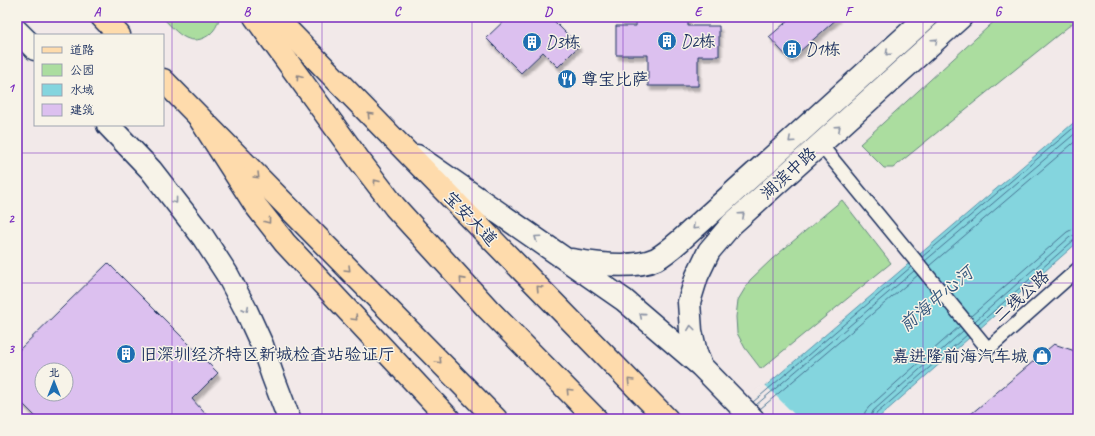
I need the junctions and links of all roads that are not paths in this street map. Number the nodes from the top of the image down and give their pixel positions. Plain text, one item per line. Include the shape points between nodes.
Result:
1 (102, 17) edge
2 (255, 17) edge
3 (275, 17) edge
4 (927, 17) edge
5 (961, 17) edge
6 (17, 31) edge
7 (118, 34) edge
8 (34, 48) edge
9 (164, 81) edge
10 (200, 119) junction
11 (109, 126) edge
12 (393, 139) junction
13 (820, 144) junction
14 (753, 174) junction
15 (768, 191) junction
16 (568, 259) junction
17 (1078, 269) edge
18 (702, 367) junction
19 (272, 374) junction
20 (662, 414) edge
21 (277, 419) edge
22 (289, 419) edge
23 (449, 419) edge
24 (496, 419) edge
25 (596, 419) edge
26 (753, 419) edge

1 - 7 main road
25 -> 2 main road via 488,308 395,207
12 -> 3 main road, 宝安大道
4 -> 14 main road, 湖滨中路
13 -> 5 main road, 湖滨中路
6 - 8 main road
9 - 10 main road
10 -> 23 main road via 256,206 285,243
10 -> 24 main road
11 -> 19 main road via 151,170 203,237 246,310
16 -> 12 main road
20 -> 12 main road, 宝安大道
13 - 15 main road, 湖滨中路
13 - 17 lane, 二线公路 via 984,345
14 - 15 main road via 749,180 752,190 758,194
14 -> 16 main road, 湖滨中路 via 681,240 655,259 642,263 620,264 598,264
18 -> 15 main road, 湖滨中路 via 692,339 689,302 697,276 709,251
18 -> 16 main road via 624,300
18 - 26 main road
19 - 21 main road
19 - 22 main road

